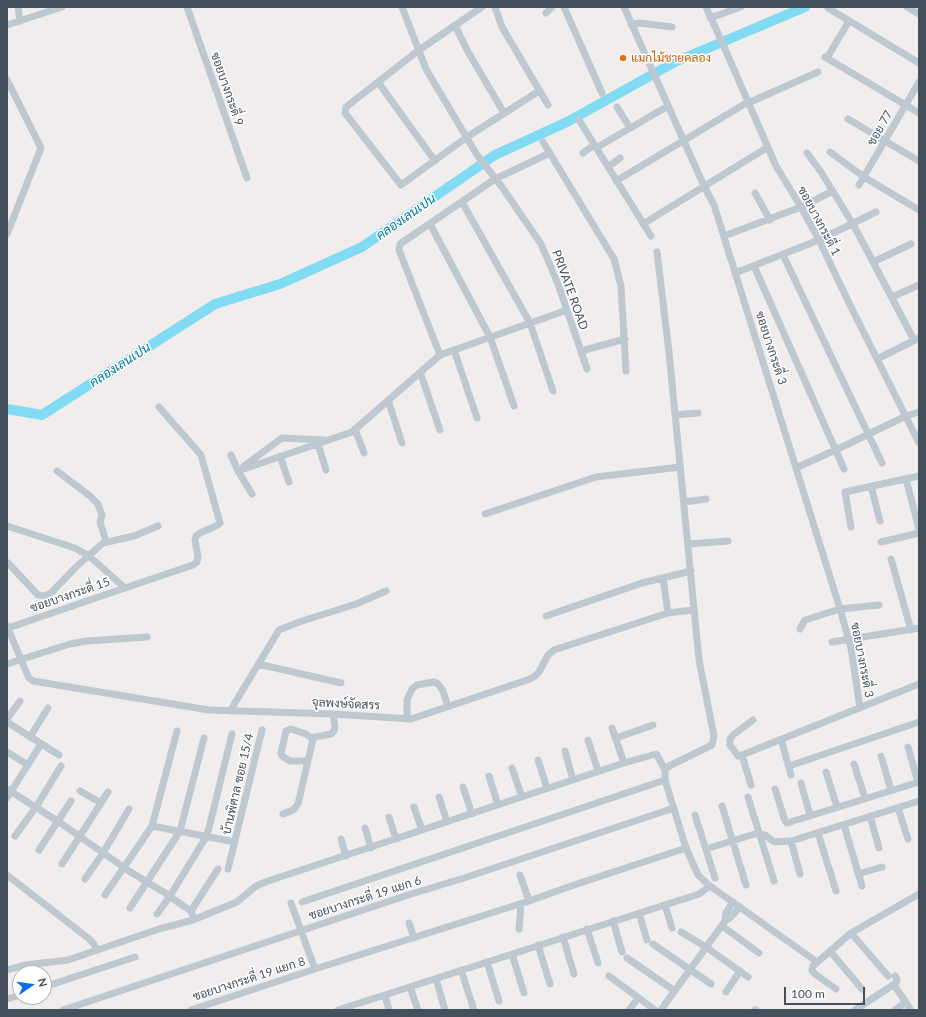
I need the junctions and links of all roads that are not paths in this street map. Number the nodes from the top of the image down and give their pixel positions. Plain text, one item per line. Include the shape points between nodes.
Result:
1 (18, 7) edge
2 (187, 7) edge
3 (402, 7) edge
4 (482, 7) edge
5 (496, 7) edge
6 (552, 7) edge
7 (564, 7) edge
8 (624, 7) edge
9 (706, 7) edge
10 (740, 7) edge
11 (907, 7) edge
12 (57, 8) edge
13 (828, 8) dead end
14 (546, 13) dead end
15 (919, 14) edge
16 (710, 18) junction
17 (20, 21) junction
18 (849, 21) junction
19 (631, 24) junction
20 (7, 25) edge
21 (455, 25) junction
22 (672, 27) dead end
23 (419, 50) junction
24 (919, 63) edge
25 (818, 72) dead end
26 (7, 80) edge
27 (378, 82) junction
28 (919, 82) edge
29 (539, 91) junction
30 (602, 93) dead end
31 (748, 102) junction
32 (548, 105) dead end
33 (906, 105) junction
34 (617, 106) dead end
35 (668, 106) junction
36 (504, 113) junction
37 (919, 113) edge
38 (848, 119) dead end
39 (579, 120) dead end
40 (630, 128) junction
41 (467, 137) junction
42 (683, 140) junction
43 (884, 141) junction
44 (543, 142) dead end
45 (595, 147) junction
46 (768, 147) junction
47 (830, 152) dead end
48 (550, 153) junction
49 (583, 153) dead end
50 (807, 153) dead end
51 (620, 158) dead end
52 (435, 161) junction
53 (919, 162) edge
54 (608, 167) junction
55 (864, 177) junction
56 (247, 178) dead end
57 (495, 179) junction
58 (616, 180) junction
59 (859, 185) dead end
60 (704, 186) junction
61 (833, 191) junction
62 (755, 193) dead end
63 (462, 202) junction
64 (801, 207) junction
65 (919, 210) edge
66 (876, 212) dead end
67 (770, 220) junction
68 (430, 224) junction
69 (643, 224) junction
70 (853, 224) junction
71 (7, 234) edge
72 (651, 236) dead end
73 (724, 236) junction
74 (819, 240) junction
75 (911, 244) dead end
76 (657, 252) dead end
77 (783, 255) junction
78 (873, 262) junction
79 (754, 266) junction
80 (736, 273) junction
81 (919, 285) edge
82 (892, 297) junction
83 (567, 310) junction
84 (530, 323) junction
85 (490, 337) junction
86 (625, 339) junction
87 (917, 339) edge
88 (454, 350) junction
89 (581, 351) junction
90 (440, 355) junction
91 (878, 359) junction
92 (587, 369) dead end
93 (626, 371) dead end
94 (420, 372) junction
95 (553, 392) dead end
96 (388, 400) junction
97 (514, 406) dead end
98 (159, 407) dead end
99 (919, 412) edge
100 (698, 413) dead end
101 (675, 415) junction
102 (906, 416) junction
103 (477, 418) dead end
104 (355, 429) junction
105 (440, 430) dead end
106 (868, 435) junction
107 (328, 440) junction
108 (402, 443) dead end
109 (919, 443) edge
110 (318, 444) junction
111 (836, 450) junction
112 (364, 453) dead end
113 (231, 455) dead end
114 (280, 456) junction
115 (882, 463) dead end
116 (680, 467) junction
117 (796, 468) junction
118 (844, 469) dead end
119 (240, 470) junction
120 (326, 470) dead end
121 (57, 471) dead end
122 (919, 476) edge
123 (906, 479) junction
124 (290, 482) dead end
125 (871, 486) junction
126 (706, 499) dead end
127 (684, 502) junction
128 (486, 514) dead end
129 (880, 521) dead end
130 (7, 526) edge
131 (158, 526) dead end
132 (851, 527) dead end
133 (919, 529) edge
134 (919, 533) edge
135 (106, 541) junction
136 (728, 541) dead end
137 (880, 542) dead end
138 (688, 544) junction
139 (89, 556) junction
140 (891, 558) dead end
141 (8, 563) dead end
142 (691, 571) junction
143 (663, 578) junction
144 (125, 588) junction
145 (386, 591) dead end
146 (879, 605) dead end
147 (840, 609) junction
148 (693, 610) junction
149 (668, 613) junction
150 (546, 616) dead end
151 (7, 627) edge
152 (919, 628) edge
153 (800, 629) dead end
154 (911, 630) junction
155 (147, 637) dead end
156 (849, 640) junction
157 (832, 642) dead end
158 (20, 660) junction
159 (7, 664) edge
160 (258, 664) junction
161 (340, 682) dead end
162 (919, 684) edge
163 (20, 701) dead end
164 (448, 706) junction
165 (48, 708) dead end
166 (860, 708) junction
167 (230, 711) junction
168 (333, 714) junction
169 (407, 719) junction
170 (752, 720) dead end
171 (7, 721) edge
172 (919, 722) edge
173 (653, 724) dead end
174 (612, 728) dead end
175 (262, 730) dead end
176 (177, 731) dead end
177 (232, 734) dead end
178 (30, 737) junction
179 (204, 738) dead end
180 (616, 738) junction
181 (313, 739) junction
182 (781, 739) junction
183 (588, 740) dead end
184 (41, 744) junction
185 (908, 748) dead end
186 (564, 751) dead end
187 (7, 752) edge
188 (59, 755) dead end
189 (742, 755) junction
190 (881, 756) dead end
191 (538, 760) dead end
192 (307, 761) junction
193 (624, 763) junction
194 (854, 764) dead end
195 (28, 765) junction
196 (61, 766) dead end
197 (789, 766) junction
198 (512, 768) dead end
199 (665, 770) junction
200 (598, 771) junction
201 (826, 772) dead end
202 (791, 775) dead end
203 (488, 776) dead end
204 (573, 780) junction
205 (665, 780) junction
206 (919, 782) edge
207 (802, 783) dead end
208 (751, 785) dead end
209 (463, 786) dead end
210 (547, 788) junction
211 (775, 789) dead end
212 (892, 790) junction
213 (80, 791) dead end
214 (108, 792) dead end
215 (8, 793) edge
216 (439, 797) dead end
217 (522, 797) junction
218 (748, 797) dead end
219 (865, 798) junction
220 (72, 801) dead end
221 (919, 801) edge
222 (101, 803) junction
223 (498, 805) junction
224 (722, 806) dead end
225 (36, 807) junction
226 (414, 807) dead end
227 (838, 807) junction
228 (674, 808) junction
229 (898, 808) junction
230 (129, 809) dead end
231 (283, 814) dead end
232 (472, 814) junction
233 (695, 815) dead end
234 (810, 815) junction
235 (870, 816) junction
236 (390, 817) dead end
237 (59, 822) junction
238 (447, 822) junction
239 (844, 825) junction
240 (152, 826) junction
241 (365, 828) dead end
242 (422, 830) junction
243 (180, 831) junction
244 (758, 833) junction
245 (818, 833) junction
246 (15, 836) dead end
247 (79, 837) junction
248 (206, 837) junction
249 (341, 839) dead end
250 (396, 839) junction
251 (908, 839) dead end
252 (732, 841) junction
253 (791, 841) junction
254 (235, 842) junction
255 (371, 848) junction
256 (686, 848) junction
257 (879, 848) dead end
258 (706, 849) junction
259 (39, 850) dead end
260 (103, 853) junction
261 (346, 856) junction
262 (62, 864) dead end
263 (124, 868) junction
264 (882, 868) dead end
265 (218, 869) dead end
266 (228, 869) dead end
267 (800, 874) dead end
268 (858, 874) junction
269 (520, 875) dead end
270 (7, 876) edge
271 (715, 878) dead end
272 (85, 879) dead end
273 (146, 882) junction
274 (774, 882) dead end
275 (746, 885) dead end
276 (710, 886) junction
277 (862, 886) dead end
278 (836, 891) dead end
279 (919, 894) edge
280 (104, 895) dead end
281 (171, 897) junction
282 (529, 901) junction
283 (302, 902) dead end
284 (733, 902) junction
285 (291, 903) dead end
286 (521, 904) junction
287 (665, 905) junction
288 (740, 907) junction
289 (130, 908) dead end
290 (191, 911) junction
291 (639, 913) junction
292 (157, 914) dead end
293 (193, 920) junction
294 (613, 921) junction
295 (409, 923) dead end
296 (723, 924) junction
297 (672, 928) dead end
298 (519, 929) dead end
299 (587, 929) junction
300 (301, 931) junction
301 (681, 932) dead end
302 (851, 933) junction
303 (563, 937) junction
304 (414, 938) junction
305 (538, 945) junction
306 (706, 947) junction
307 (97, 950) junction
308 (830, 951) junction
309 (622, 952) dead end
310 (759, 953) dead end
311 (512, 954) junction
312 (135, 957) dead end
313 (627, 958) dead end
314 (486, 962) junction
315 (817, 962) junction
316 (598, 963) dead end
317 (315, 969) junction
318 (7, 970) edge
319 (461, 970) junction
320 (690, 970) junction
321 (740, 971) junction
322 (574, 974) dead end
323 (609, 976) dead end
324 (748, 977) dead end
325 (436, 978) junction
326 (52, 984) edge
327 (550, 984) dead end
328 (711, 984) dead end
329 (894, 985) junction
330 (410, 987) junction
331 (836, 989) dead end
332 (862, 989) dead end
333 (675, 991) junction
334 (726, 992) dead end
335 (524, 993) dead end
336 (385, 995) junction
337 (638, 998) junction
338 (499, 1001) dead end
339 (906, 1002) junction
340 (360, 1007) edge
341 (63, 1010) edge
342 (191, 1010) edge
343 (338, 1010) edge
344 (389, 1010) edge
345 (418, 1010) edge
346 (446, 1010) edge
347 (474, 1010) edge
348 (629, 1010) edge
349 (655, 1010) edge
350 (661, 1010) edge
351 (855, 1010) edge
352 (895, 1010) edge
353 (912, 1010) edge

1 - 17 street
2 - 56 street, ซอยบางกระดี่ 9
3 - 23 street
4 - 21 street
5 - 29 street via 502,27
6 - 14 street
7 - 30 street
8 - 19 street, ซอยบางกระดี่ 3
9 - 16 street, ซอยบางกระดี่ 1
10 - 16 street
11 - 15 street
12 - 17 street
13 - 18 street
16 - 31 street, ซอยบางกระดี่ 1
17 - 20 street
18 - 24 street
18 - 33 street via 826,58
19 - 22 street
19 - 35 street, ซอยบางกระดี่ 3
21 - 23 street
21 - 36 street
23 - 27 street
23 - 41 street via 426,68
25 - 31 street
26 - 71 street via 41,148
27 - 52 street
27 - 52 street via 346,107 344,113 400,184 403,185
28 - 33 street, ซอย 77
29 - 32 street
29 - 36 street
31 - 42 street
31 - 46 street, ซอยบางกระดี่ 1
33 - 37 street
33 - 43 street, ซอย 77
34 - 40 street
35 - 40 street
35 - 42 street, ซอยบางกระดี่ 3
36 - 41 street
38 - 43 street
39 - 45 street
40 - 45 street
41 - 52 street
41 - 57 street, PRIVATE ROAD
42 - 58 street
42 - 60 street, ซอยบางกระดี่ 3
43 - 53 street
43 - 55 street, ซอย 77
44 - 48 street
45 - 49 street
45 - 54 street
46 - 60 street
46 - 64 street, ซอยบางกระดี่ 1 via 776,166
47 - 55 street
48 - 57 street
48 - 86 street via 614,259 621,286
50 - 61 street
51 - 54 street
54 - 58 street
55 - 59 street, ซอย 77
55 - 65 street
57 - 63 street
57 - 83 street, PRIVATE ROAD via 541,244
58 - 69 street
60 - 69 street
60 - 73 street, ซอยบางกระดี่ 3 via 714,205
61 - 64 street
61 - 70 street
62 - 67 street
63 - 68 street
63 - 84 street
64 - 67 street
64 - 74 street, ซอยบางกระดี่ 1
66 - 70 street
67 - 73 street
68 - 85 street
68 - 90 street via 399,247
69 - 72 street
70 - 74 street
70 - 78 street
73 - 80 street, ซอยบางกระดี่ 3
74 - 77 street
74 - 91 street, ซอยบางกระดี่ 1
75 - 78 street
76 - 101 street
77 - 79 street
77 - 106 street
78 - 82 street
79 - 80 street
79 - 111 street
80 - 117 street, ซอยบางกระดี่ 3
81 - 82 street
82 - 87 street
83 - 84 street
83 - 89 street, PRIVATE ROAD
84 - 85 street
84 - 95 street
85 - 88 street
85 - 97 street
86 - 89 street
86 - 93 street
87 - 91 street
88 - 90 street
88 - 103 street
89 - 92 street, PRIVATE ROAD
90 - 94 street
91 - 102 street, ซอยบางกระดี่ 1
94 - 96 street
94 - 105 street
96 - 104 street
96 - 108 street
98 - 144 street via 201,455 220,523 196,536 198,557 192,565
99 - 102 street
100 - 101 street
101 - 116 street
102 - 106 street
102 - 109 street, ซอยบางกระดี่ 1
104 - 107 street
104 - 112 street
106 - 111 street
106 - 115 street
107 - 110 street
107 - 119 street via 282,438
110 - 114 street
110 - 120 street
111 - 117 street
111 - 118 street
113 - 119 street
114 - 119 street
114 - 124 street
116 - 127 street
116 - 128 street via 596,477
117 - 147 street, ซอยบางกระดี่ 3
121 - 135 street via 98,504 102,513 100,522
122 - 123 street
123 - 125 street
123 - 133 street
125 - 129 street
125 - 132 street via 844,493
126 - 127 street
127 - 138 street
130 - 139 street, ซอยบางกระดี่ 15 via 75,548
131 - 135 street via 134,536
134 - 137 street
135 - 139 street
136 - 138 street
138 - 142 street
139 - 141 street via 52,592 42,596 38,595
139 - 144 street, ซอยบางกระดี่ 15
140 - 154 street
142 - 143 street
142 - 148 street
143 - 149 street
143 - 150 street
144 - 151 street, ซอยบางกระดี่ 15
145 - 160 street via 280,630
146 - 147 street
147 - 153 street via 806,620
147 - 156 street, ซอยบางกระดี่ 3
148 - 149 street, จุลพงษ์จัดสรร
148 - 199 street via 714,740 712,745
149 - 164 street, จุลพงษ์จัดสรร via 554,650 548,655 539,672 530,679
151 - 158 street, จุลพงษ์จัดสรร
152 - 154 street
154 - 156 street
155 - 158 street via 70,644
156 - 157 street
156 - 166 street, ซอยบางกระดี่ 3
158 - 159 street
158 - 167 street, จุลพงษ์จัดสรร via 33,681 209,710
160 - 161 street
160 - 167 street
162 - 166 street
163 - 171 street
164 - 169 street, จุลพงษ์จัดสรร
164 - 169 street via 438,684 434,682 417,685 407,700
165 - 178 street
166 - 182 street
167 - 168 street, จุลพงษ์จัดสรร
168 - 169 street, จุลพงษ์จัดสรร
168 - 181 street via 334,731
170 - 189 street via 730,739 730,745 738,756
171 - 178 street
172 - 197 street
173 - 180 street
174 - 180 street
175 - 254 street, บ้านพิศาล ซอย 15/4
176 - 240 street
177 - 248 street
178 - 184 street
179 - 243 street
180 - 193 street
181 - 192 street
181 - 192 street via 292,729 286,731 282,756 290,761
182 - 189 street
182 - 197 street
183 - 200 street
184 - 188 street
184 - 195 street
185 - 206 street
186 - 204 street
187 - 195 street
189 - 208 street
190 - 212 street
191 - 210 street
192 - 231 street via 298,804 293,810
193 - 199 street via 656,754
193 - 200 street
194 - 219 street
195 - 215 street
196 - 225 street
197 - 202 street
198 - 217 street
199 - 205 street
200 - 204 street
201 - 227 street
203 - 223 street
204 - 210 street
205 - 228 street
205 - 283 street
206 - 212 street
207 - 234 street
209 - 232 street
210 - 217 street
211 - 234 street via 786,823
212 - 219 street
213 - 222 street
214 - 222 street
215 - 225 street
216 - 238 street
217 - 223 street
218 - 244 street
219 - 227 street
220 - 237 street
221 - 229 street
222 - 247 street
223 - 232 street
224 - 252 street
225 - 237 street
225 - 246 street
226 - 242 street
227 - 234 street
228 - 256 street
228 - 300 street, ซอยบางกระดี่ 19 แยก 6
229 - 235 street
229 - 251 street
230 - 260 street
232 - 238 street
233 - 258 street
235 - 239 street
235 - 257 street
236 - 250 street
237 - 247 street
237 - 259 street
238 - 242 street
239 - 245 street
239 - 268 street
240 - 243 street
240 - 263 street
241 - 255 street
242 - 250 street
243 - 248 street
243 - 273 street
244 - 252 street
244 - 253 street via 774,842
244 - 274 street
245 - 253 street
245 - 278 street
247 - 260 street
247 - 262 street
248 - 254 street
248 - 281 street
249 - 261 street
250 - 255 street
252 - 258 street
252 - 275 street
253 - 267 street
254 - 266 street, บ้านพิศาล ซอย 15/4
255 - 261 street
256 - 276 street via 698,875
256 - 282 street
258 - 271 street
260 - 263 street
260 - 272 street
261 - 293 street via 261,884 237,902
263 - 273 street
263 - 280 street
264 - 268 street
265 - 290 street
268 - 277 street
269 - 282 street
270 - 307 street via 88,938
273 - 281 street
273 - 289 street
276 - 284 street
276 - 287 street via 699,894
279 - 302 street
281 - 290 street
281 - 292 street
282 - 286 street
284 - 288 street
284 - 296 street
285 - 300 street
286 - 298 street
286 - 304 street
287 - 291 street
287 - 297 street
288 - 296 street
288 - 315 street
290 - 293 street
291 - 294 street
291 - 320 street via 650,942
293 - 307 street
294 - 299 street
294 - 309 street
295 - 304 street
296 - 306 street
296 - 310 street
299 - 303 street
299 - 316 street
300 - 317 street
300 - 341 street, ซอยบางกระดี่ 19 แยก 6
301 - 306 street
302 - 308 street
302 - 329 street via 897,981
303 - 305 street
303 - 322 street
304 - 317 street
305 - 311 street
305 - 327 street
306 - 320 street
306 - 321 street
307 - 318 street via 68,960 24,965
308 - 315 street
308 - 332 street
311 - 314 street
311 - 335 street
312 - 326 street
313 - 333 street
314 - 319 street
314 - 338 street
315 - 331 street via 812,971
317 - 342 street, ซอยบางกระดี่ 19 แยก 8
319 - 325 street
319 - 347 street
320 - 328 street
320 - 333 street
321 - 324 street
321 - 334 street
323 - 337 street
325 - 330 street
325 - 346 street
329 - 339 street
329 - 351 street
330 - 336 street
330 - 345 street
333 - 350 street
336 - 340 street
336 - 344 street
337 - 348 street
337 - 349 street
339 - 352 street
339 - 353 street
340 - 343 street

